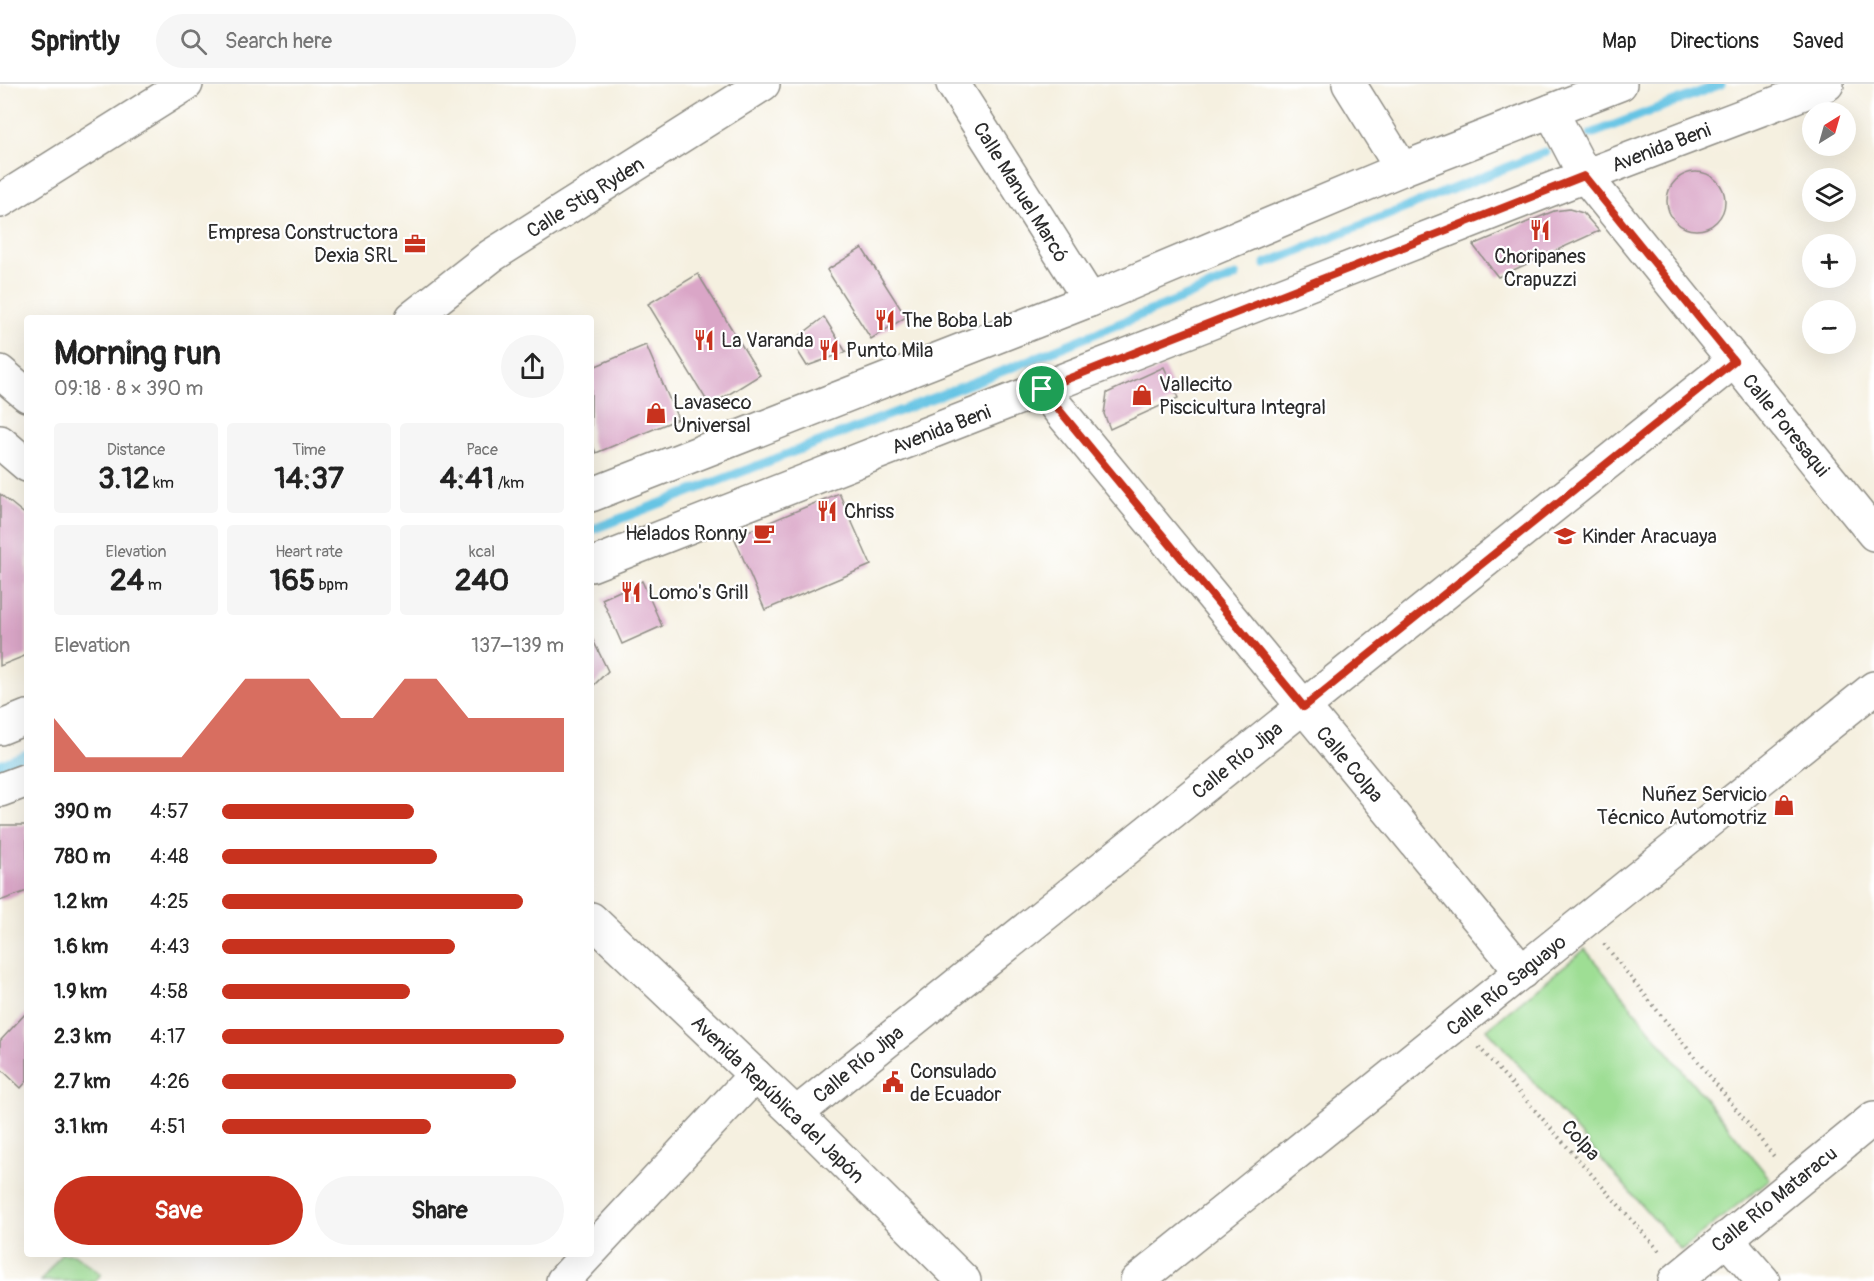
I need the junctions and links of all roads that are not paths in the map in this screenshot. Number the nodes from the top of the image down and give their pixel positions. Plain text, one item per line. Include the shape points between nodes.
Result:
1 (186, 84) edge
2 (763, 84) edge
3 (953, 84) edge
4 (1350, 84) edge
5 (1620, 84) edge
6 (1827, 84) edge
7 (1551, 111) junction
8 (1402, 169) junction
9 (1584, 176) junction
10 (0, 201) edge
11 (1090, 300) junction
12 (416, 315) edge
13 (1734, 361) junction
14 (0, 372) edge
15 (1042, 389) junction
16 (24, 392) edge
17 (0, 442) edge
18 (24, 462) edge
19 (594, 494) edge
20 (1874, 534) edge
21 (594, 564) edge
22 (1874, 688) edge
23 (1304, 707) junction
24 (24, 718) edge
25 (0, 728) edge
26 (24, 781) edge
27 (0, 790) edge
28 (594, 922) edge
29 (1522, 972) junction
30 (754, 1075) junction
31 (796, 1114) junction
32 (1874, 1118) edge
33 (1726, 1238) junction
34 (594, 1249) edge
35 (586, 1257) edge
36 (1678, 1278) edge
37 (563, 1281) edge
38 (964, 1281) edge
39 (1137, 1281) edge
40 (1763, 1281) edge

1 - 10 street
2 - 12 street, Calle Stig Ryden via 491,256
3 - 11 street, Calle Manuel Marcó
4 - 8 street
5 - 7 street
6 - 9 street, Avenida Beni
7 - 8 street
7 - 9 street, Calle Poresaqui
8 - 11 street
9 - 13 street, Calle Poresaqui
9 - 15 street, Avenida Beni
11 - 19 street
13 - 20 street, Calle Poresaqui
13 - 23 street, Calle Río Jipa
14 - 16 street
15 - 21 street, Avenida Beni
15 - 23 street, Calle Colpa
17 - 18 street
22 - 29 street, Calle Río Saguayo
23 - 29 street, Calle Colpa
23 - 31 street, Calle Río Jipa
24 - 25 street
26 - 27 street
28 - 30 street, Avenida República del Japón
29 - 39 street, Calle Río Saguayo
30 - 31 street, Avenida República del Japón
30 - 34 street
31 - 38 street, Avenida República del Japón
32 - 33 street, Calle Río Mataracu
33 - 36 street, Calle Río Mataracu
33 - 40 street
35 - 37 street

